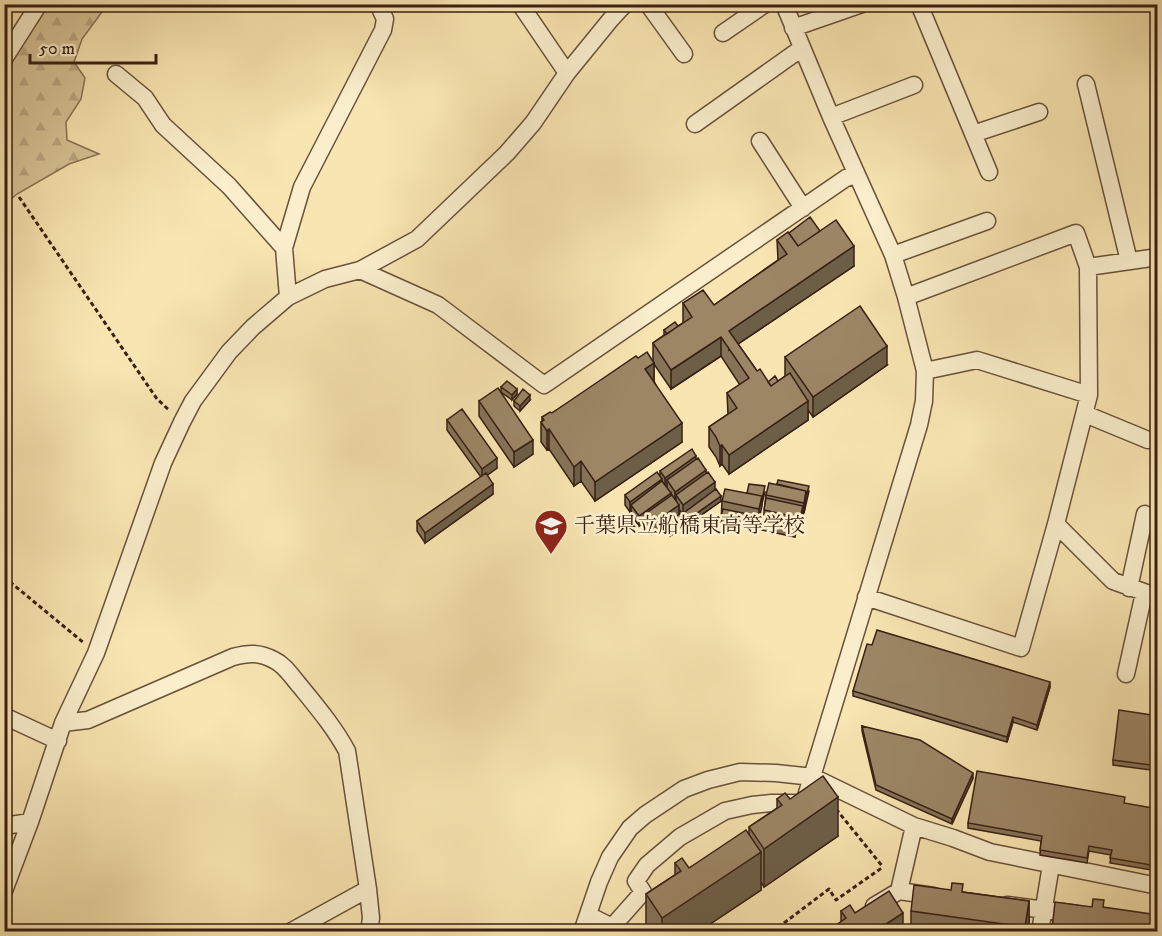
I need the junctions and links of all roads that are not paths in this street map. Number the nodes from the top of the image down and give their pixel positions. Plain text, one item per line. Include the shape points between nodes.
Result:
1 (39, 4) edge
2 (378, 4) edge
3 (520, 4) edge
4 (625, 4) edge
5 (648, 4) edge
6 (765, 4) edge
7 (784, 4) edge
8 (862, 4) edge
9 (919, 4) edge
10 (793, 28) junction
11 (723, 33) dead end
12 (802, 48) junction
13 (684, 54) dead end
14 (4, 59) edge
15 (567, 73) junction
16 (116, 74) dead end
17 (1086, 84) dead end
18 (914, 85) dead end
19 (1039, 112) dead end
20 (831, 117) junction
21 (695, 124) dead end
22 (973, 134) junction
23 (760, 141) dead end
24 (989, 172) dead end
25 (856, 175) junction
26 (803, 208) junction
27 (987, 221) dead end
28 (285, 248) junction
29 (893, 255) junction
30 (1158, 257) edge
31 (1129, 261) junction
32 (1088, 267) junction
33 (360, 270) junction
34 (288, 297) junction
35 (906, 297) junction
36 (925, 371) junction
37 (1089, 395) junction
38 (1084, 414) junction
39 (1148, 440) dead end
40 (1145, 514) dead end
41 (1056, 524) junction
42 (1144, 592) edge
43 (866, 597) junction
44 (1126, 674) dead end
45 (4, 716) edge
46 (63, 723) junction
47 (58, 741) junction
48 (813, 777) junction
49 (30, 822) junction
50 (4, 826) edge
51 (914, 826) junction
52 (1051, 865) junction
53 (1158, 886) edge
54 (368, 889) junction
55 (4, 891) edge
56 (899, 891) junction
57 (954, 898) edge
58 (988, 903) edge
59 (1043, 910) junction
60 (861, 914) edge
61 (588, 915) junction
62 (1089, 915) edge
63 (290, 932) edge
64 (369, 932) edge
65 (582, 932) edge
66 (1040, 932) edge

1 - 14 street
2 - 28 street via 385,19 383,30 302,188
3 - 15 street
4 - 15 street
5 - 13 street
6 - 11 street
7 - 10 street
8 - 10 street
9 - 22 street
10 - 12 street
12 - 20 street
12 - 21 street
15 - 33 street via 533,123 459,200 417,239
16 - 28 street via 145,98 163,125 229,186
17 - 31 street
18 - 20 street
19 - 22 street
20 - 25 street
22 - 24 street
23 - 26 street
25 - 26 street
25 - 29 street
26 - 33 street via 544,385 438,305
27 - 29 street
28 - 34 street
29 - 35 street
30 - 31 street
31 - 32 street
32 - 35 street via 1076,233
32 - 37 street
33 - 34 street via 325,279
34 - 46 street via 229,352 193,401 164,463 96,653
35 - 36 street
36 - 37 street via 977,360
36 - 43 street via 919,425
37 - 38 street
38 - 39 street
38 - 41 street
40 - 42 street
41 - 42 street via 1113,581
41 - 43 street via 1021,648
42 - 44 street
43 - 48 street
45 - 47 street
46 - 47 street
46 - 54 street via 88,720 233,657 249,653 274,660 327,719 347,751
47 - 49 street
48 - 51 street
48 - 61 street via 740,772 684,789 630,828 610,857
48 - 61 street via 804,804 771,803 725,811 680,837 647,865 636,881 643,892 612,927
49 - 50 street
49 - 55 street
51 - 52 street via 990,852
51 - 56 street
52 - 53 street
52 - 59 street
54 - 63 street
54 - 64 street
56 - 57 street
56 - 60 street
58 - 59 street
59 - 62 street
59 - 66 street
61 - 65 street

